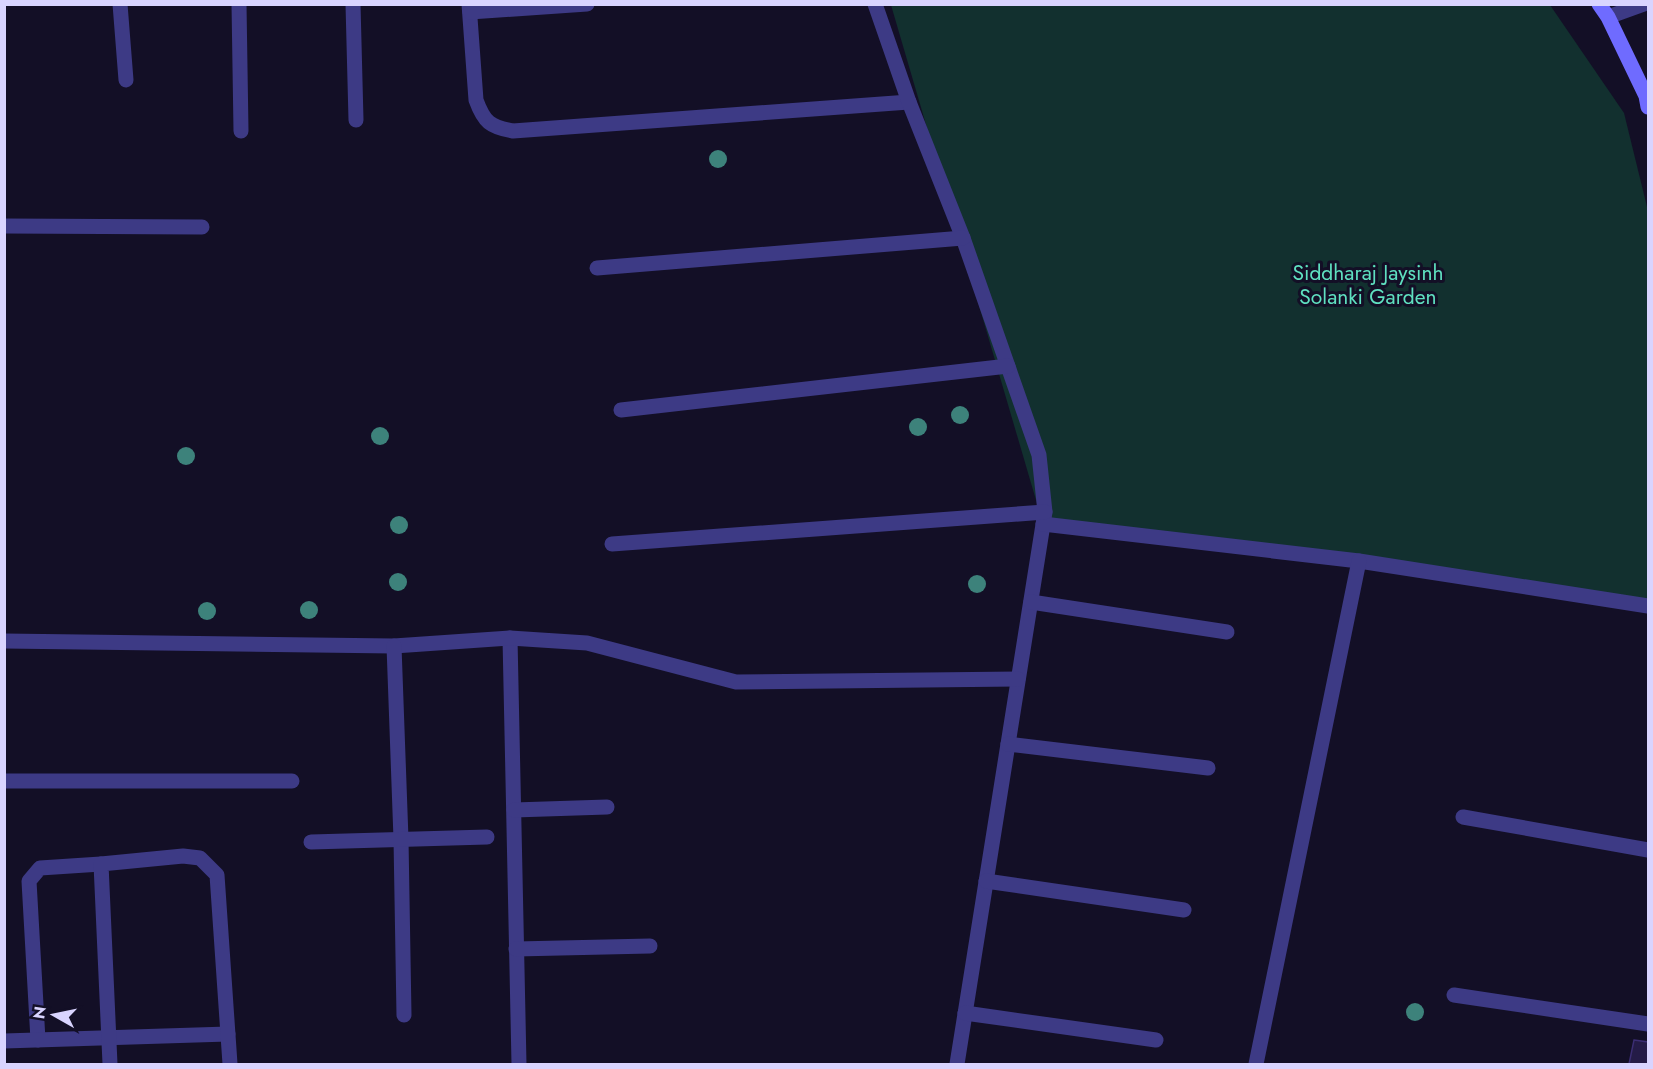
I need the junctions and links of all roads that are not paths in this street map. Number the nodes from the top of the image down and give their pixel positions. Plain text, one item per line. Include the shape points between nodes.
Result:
1 (120, 4) edge
2 (239, 4) edge
3 (353, 4) edge
4 (875, 4) edge
5 (1644, 4) edge
6 (586, 5) edge
7 (470, 8) edge
8 (1603, 10) edge
9 (126, 80) dead end
10 (909, 102) junction
11 (1648, 107) edge
12 (356, 120) dead end
13 (241, 131) dead end
14 (4, 226) edge
15 (202, 227) dead end
16 (963, 238) junction
17 (597, 268) dead end
18 (1008, 366) junction
19 (621, 410) dead end
20 (1044, 518) junction
21 (612, 544) dead end
22 (1359, 561) junction
23 (1030, 602) junction
24 (1648, 606) edge
25 (1227, 632) dead end
26 (510, 638) junction
27 (4, 641) edge
28 (394, 646) junction
29 (1018, 679) junction
30 (1008, 744) junction
31 (1208, 768) dead end
32 (4, 781) edge
33 (292, 781) dead end
34 (607, 807) dead end
35 (514, 810) junction
36 (1464, 817) dead end
37 (487, 837) dead end
38 (401, 838) junction
39 (311, 842) dead end
40 (1648, 850) edge
41 (101, 864) junction
42 (986, 880) junction
43 (1184, 910) dead end
44 (650, 946) dead end
45 (516, 949) junction
46 (1454, 995) dead end
47 (966, 1013) junction
48 (404, 1015) dead end
49 (1648, 1024) edge
50 (228, 1034) junction
51 (109, 1037) junction
52 (38, 1040) junction
53 (1156, 1040) dead end
54 (4, 1041) edge
55 (110, 1065) edge
56 (230, 1065) edge
57 (519, 1065) edge
58 (957, 1065) edge
59 (1256, 1065) edge

1 - 9 street
2 - 13 street
3 - 12 street
4 - 10 street
5 - 8 street
6 - 7 street
7 - 10 street via 476,100 481,114 498,129
8 - 11 street
10 - 16 street
14 - 15 street
16 - 17 street
16 - 18 street
18 - 19 street
18 - 20 street via 1039,455
20 - 21 street
20 - 22 street
20 - 23 street
22 - 24 street
22 - 59 street
23 - 25 street
23 - 29 street
26 - 28 street
26 - 29 street via 587,643 736,682
26 - 35 street
27 - 28 street
28 - 38 street
29 - 30 street
30 - 31 street
30 - 42 street
32 - 33 street
34 - 35 street
35 - 45 street
36 - 40 street
37 - 38 street
38 - 39 street
38 - 48 street
41 - 50 street via 183,856 200,858 217,875
41 - 51 street
41 - 52 street via 40,868 29,881
42 - 43 street
42 - 47 street
44 - 45 street
45 - 57 street
46 - 49 street
47 - 53 street
47 - 58 street
50 - 51 street
50 - 56 street
51 - 52 street
51 - 55 street
52 - 54 street

